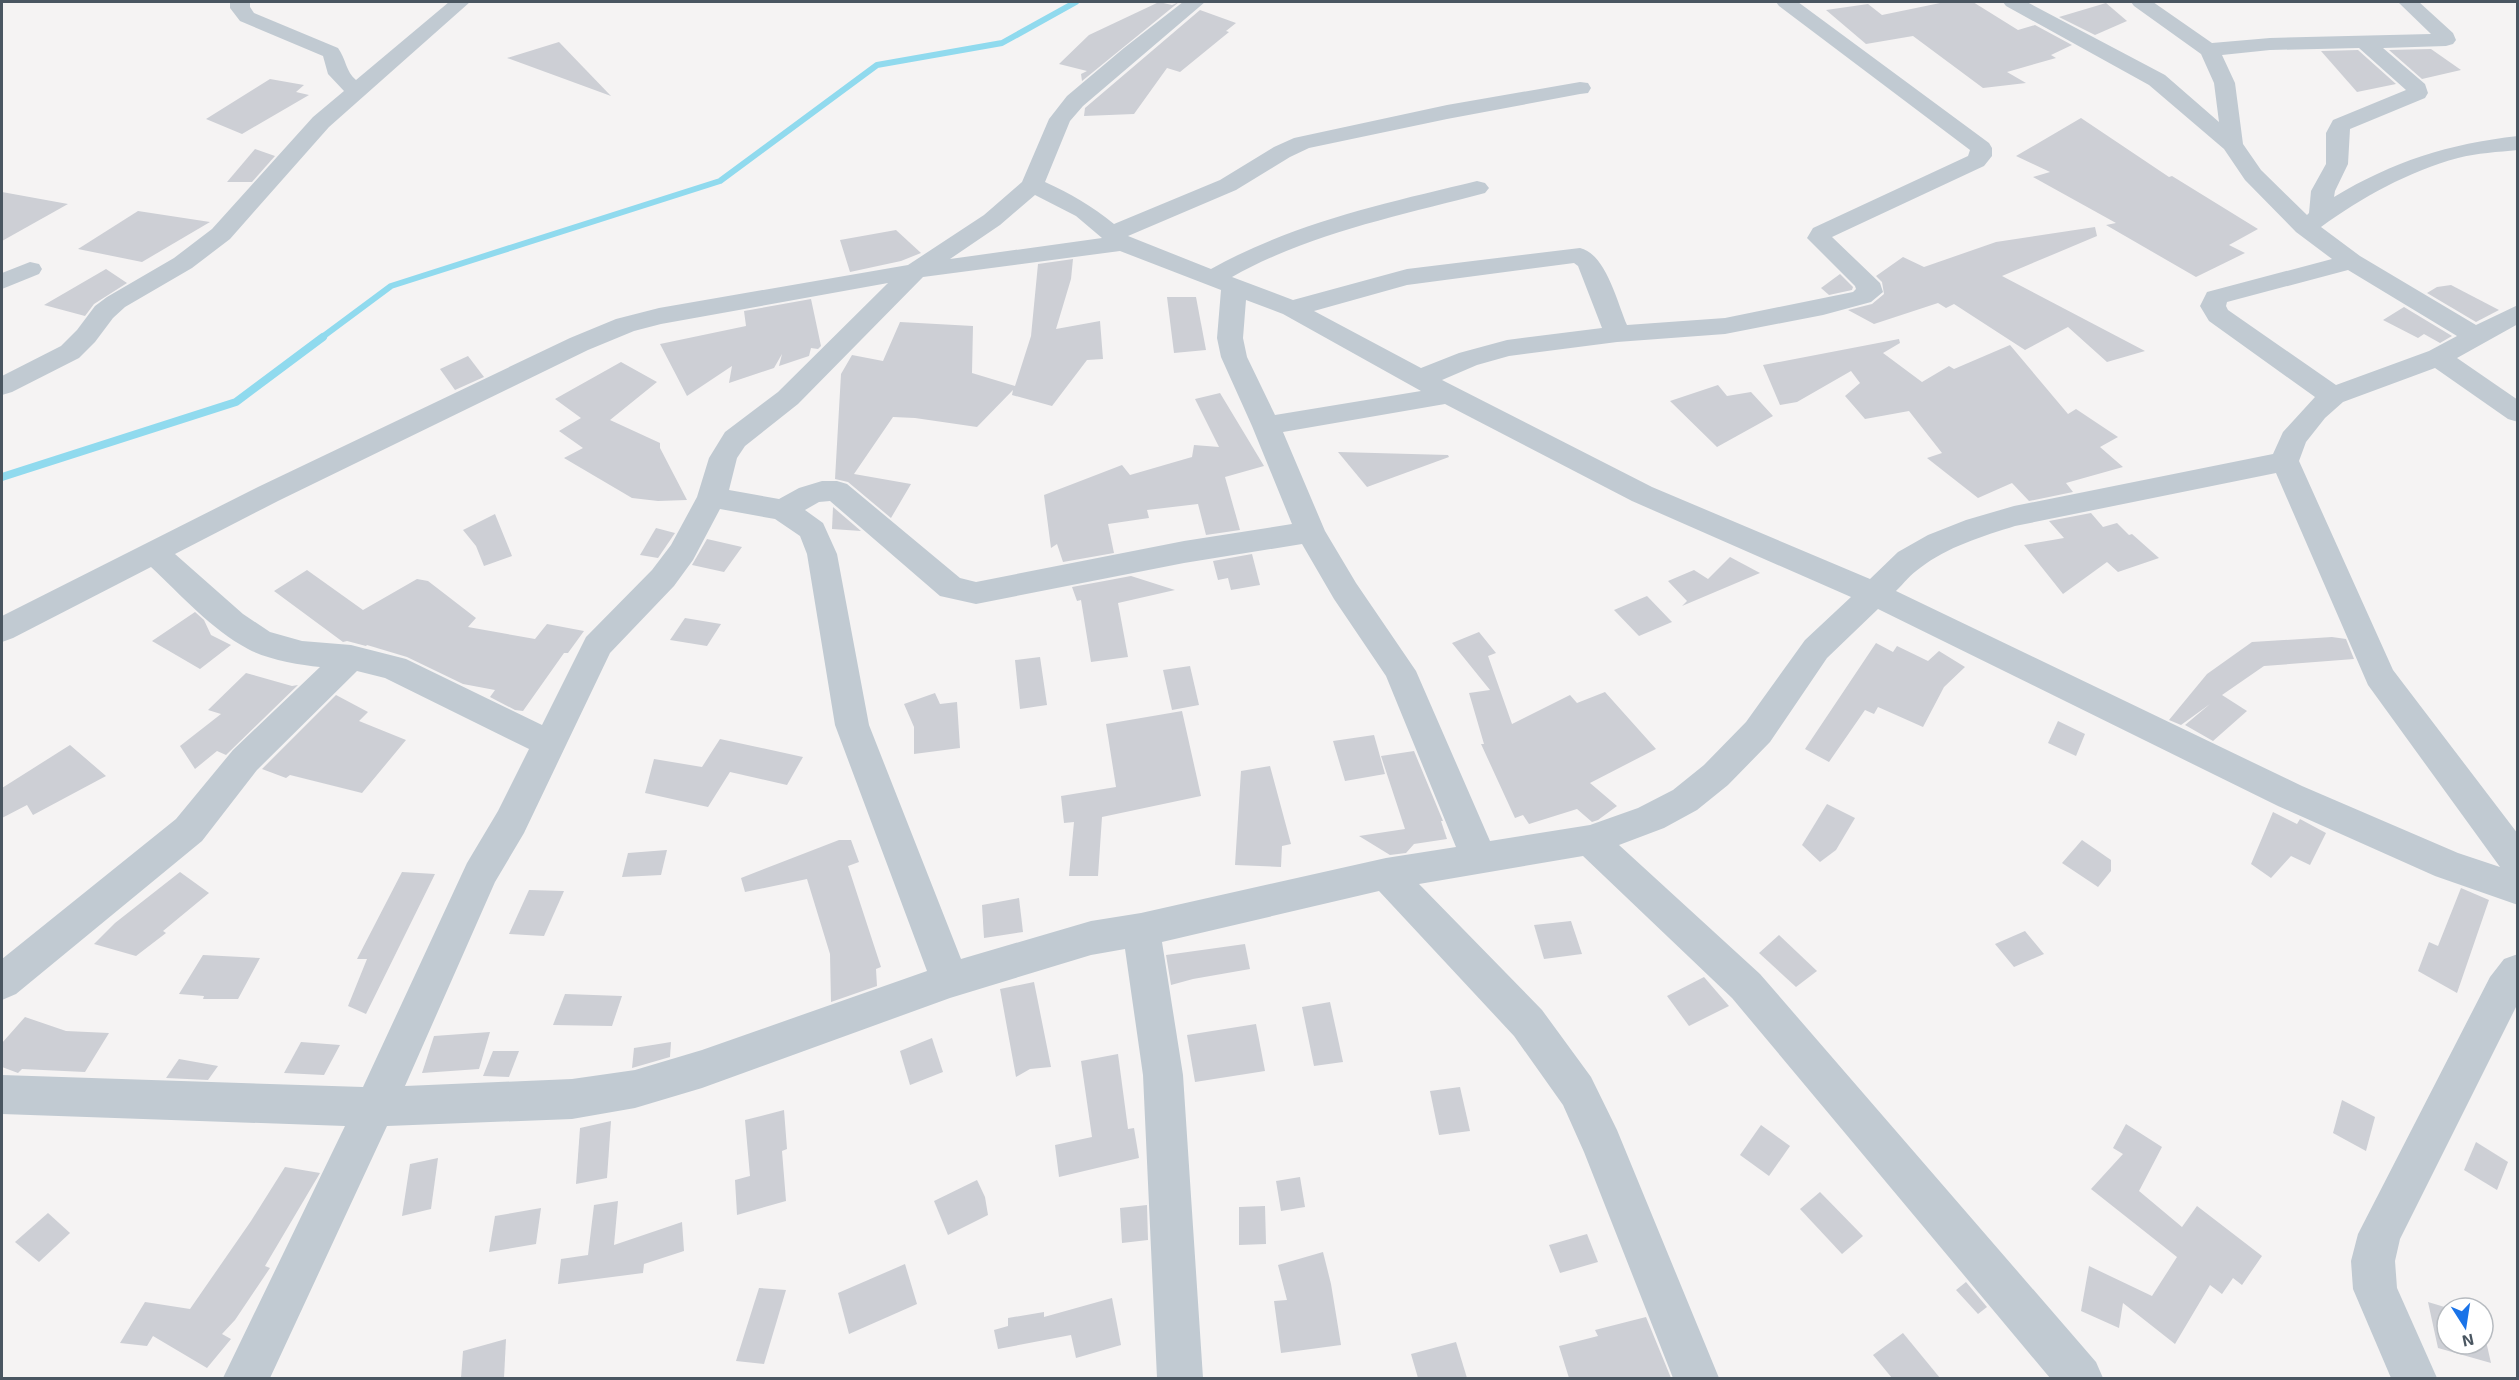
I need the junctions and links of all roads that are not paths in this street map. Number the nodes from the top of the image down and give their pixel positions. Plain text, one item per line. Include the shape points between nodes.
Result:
1 (240, 2) edge
2 (460, 2) edge
3 (1195, 2) edge
4 (1786, 2) edge
5 (2013, 2) edge
6 (2141, 2) edge
7 (2408, 2) edge
8 (2364, 42) junction
9 (2208, 50) junction
10 (1580, 88) dead end
11 (357, 91) junction
12 (2517, 143) edge
13 (2232, 144) junction
14 (1032, 185) junction
15 (1477, 188) dead end
16 (2313, 220) junction
17 (1116, 238) junction
18 (2351, 261) junction
19 (30, 269) dead end
20 (915, 271) junction
21 (2, 282) edge
22 (1223, 283) junction
23 (1292, 309) junction
24 (2517, 313) edge
25 (1617, 334) junction
26 (2476, 336) junction
27 (2438, 357) junction
28 (1419, 379) junction
29 (2, 386) edge
30 (1449, 395) junction
31 (2333, 396) junction
32 (2517, 413) edge
33 (1266, 426) junction
34 (2285, 461) junction
35 (712, 497) junction
36 (783, 510) junction
37 (1310, 532) junction
38 (153, 552) junction
39 (1875, 594) junction
40 (2, 630) edge
41 (351, 657) junction
42 (550, 744) junction
43 (1590, 840) junction
44 (1479, 859) junction
45 (2517, 863) edge
46 (1386, 874) junction
47 (2517, 889) edge
48 (1141, 930) junction
49 (950, 980) junction
50 (2, 982) edge
51 (2513, 988) edge
52 (2, 1094) edge
53 (375, 1107) junction
54 (246, 1378) edge
55 (1180, 1378) edge
56 (1696, 1378) edge
57 (2080, 1378) edge
58 (2414, 1378) edge

1 - 11 street via 247,17 331,52 342,80
2 - 11 street
3 - 14 street via 1075,101 1060,119
4 - 25 street via 1981,148 1981,156 1822,233 1819,238 1825,247 1867,283 1870,292 1862,297 1725,326
5 - 13 street via 2157,80
6 - 9 street
7 - 8 street via 2446,40
8 - 9 street
8 - 16 street via 2417,93 2341,125 2337,133 2337,164
9 - 13 street via 2226,86
10 - 17 street via 1302,143
11 - 29 street via 301,142 220,234 183,263 116,302 70,352
12 - 16 street via 2442,156 2405,169
13 - 16 street via 2253,175
14 - 17 street via 1084,211
14 - 20 street via 992,220
15 - 22 street via 1296,238 1242,260
16 - 18 street
17 - 20 street
17 - 22 street
18 - 26 street
18 - 31 street via 2216,297 2213,306 2218,315
19 - 21 street
20 - 35 street via 788,398 735,439 723,458
20 - 38 street via 658,315 626,325 579,344
22 - 23 street
22 - 33 street via 1234,357
23 - 25 street via 1407,277 1580,255 1589,262
23 - 28 street
24 - 26 street
25 - 28 street via 1507,348
26 - 27 street
27 - 31 street
27 - 32 street
28 - 30 street
30 - 33 street
30 - 39 street via 1642,494
31 - 34 street via 2293,439
33 - 37 street
34 - 39 street via 2014,516 1977,527 1909,560
34 - 45 street via 2380,676
35 - 36 street
35 - 42 street via 663,578 597,646
36 - 37 street via 821,490 837,491 951,588 976,593
36 - 49 street via 812,530 822,554 852,724
37 - 44 street via 1400,671
38 - 40 street
38 - 41 street via 232,622 260,641 302,653
39 - 43 street via 1816,649 1758,732 1716,775 1651,818
39 - 47 street via 2290,796 2448,865
41 - 42 street via 394,668
41 - 50 street via 245,760 189,830
42 - 53 street via 480,874
43 - 44 street
43 - 57 street via 1746,986
44 - 46 street
46 - 48 street
46 - 56 street via 1528,1023 1576,1091 1602,1144
48 - 49 street via 1091,938
48 - 55 street via 1163,1075
49 - 53 street via 702,1069 635,1089 572,1099
51 - 58 street via 2380,1234 2373,1261 2375,1289
52 - 53 street
53 - 54 street

